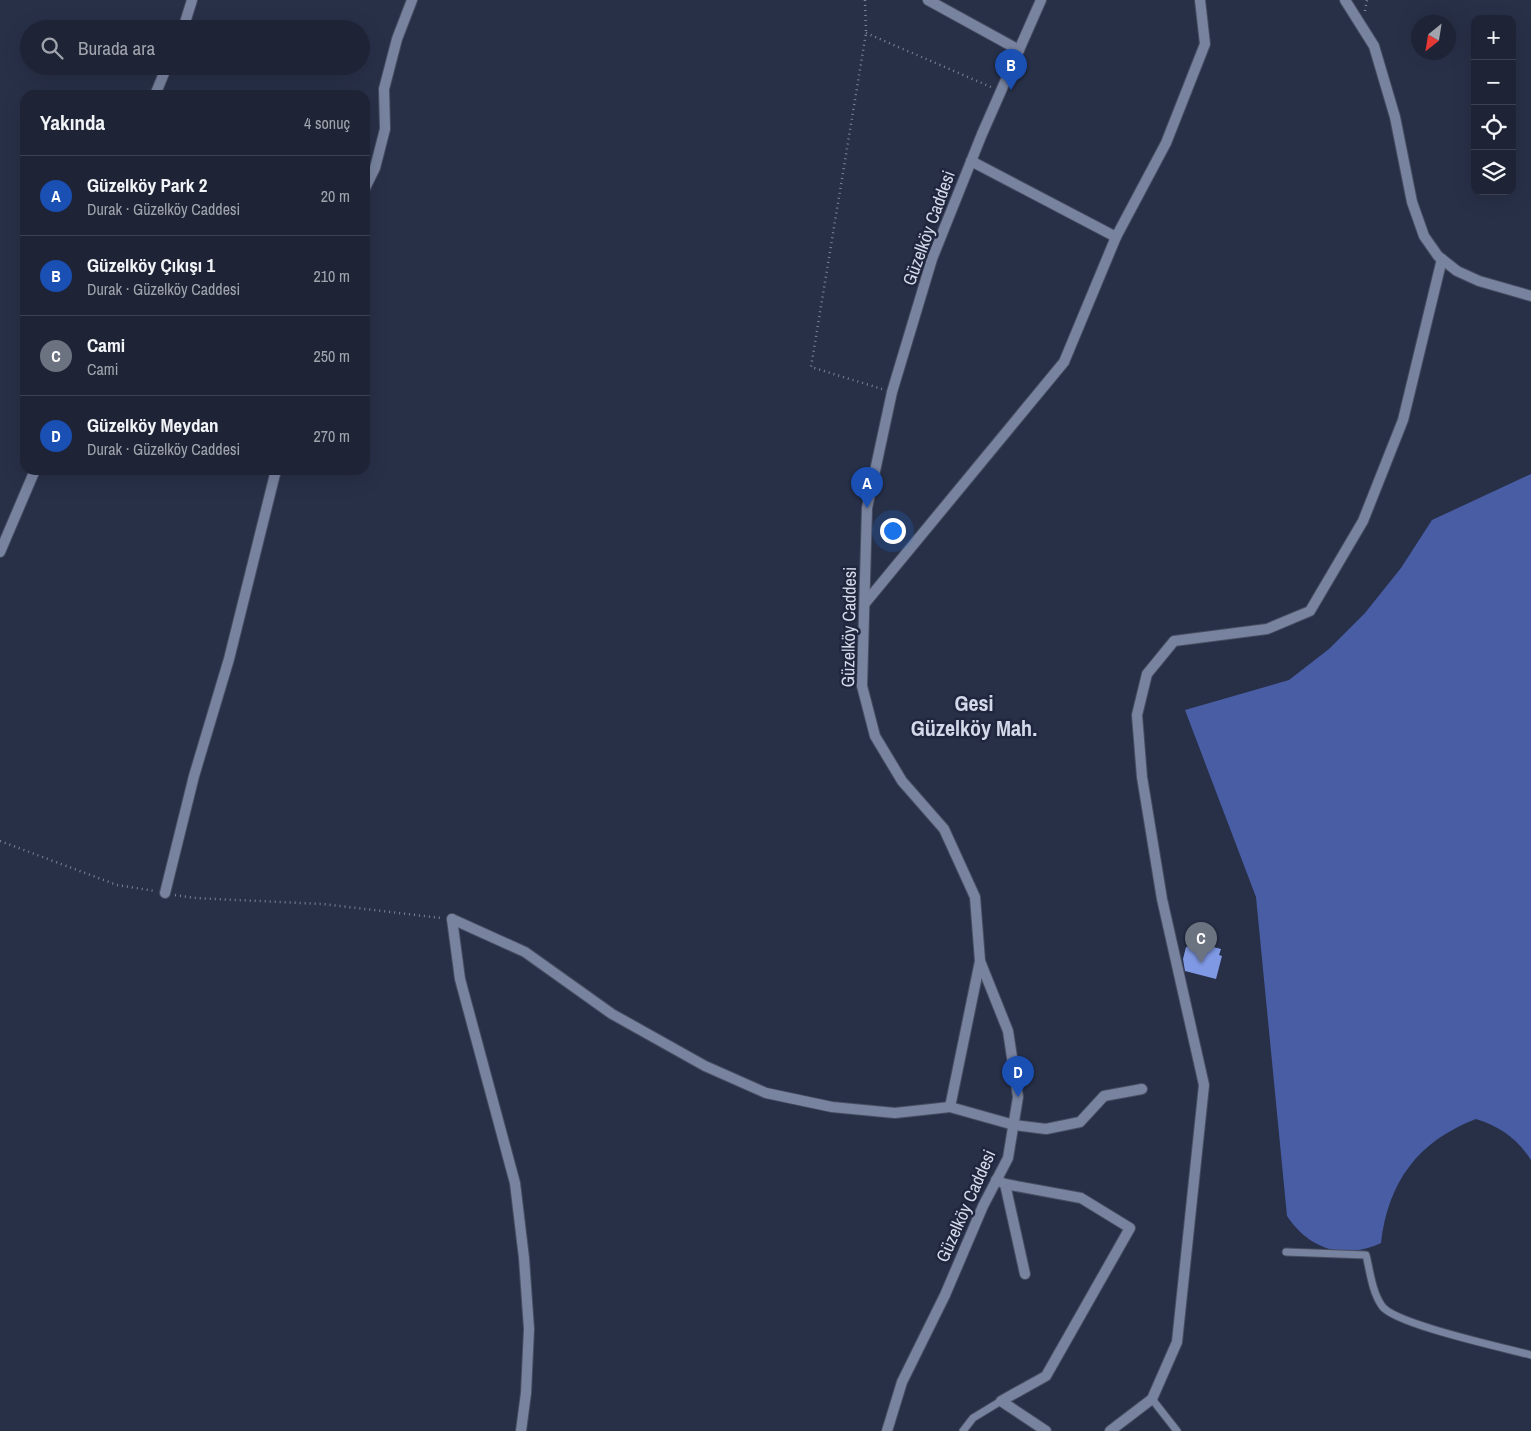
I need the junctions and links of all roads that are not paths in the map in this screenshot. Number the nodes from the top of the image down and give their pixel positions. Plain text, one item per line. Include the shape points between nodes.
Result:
1 (192, 0) edge
2 (412, 0) edge
3 (928, 0) edge
4 (1040, 0) edge
5 (1200, 0) edge
6 (1345, 0) edge
7 (186, 20) edge
8 (1019, 50) junction
9 (163, 75) edge
10 (157, 90) edge
11 (971, 161) junction
12 (370, 179) edge
13 (1116, 237) junction
14 (1442, 259) junction
15 (1531, 296) edge
16 (33, 475) edge
17 (275, 475) edge
18 (0, 552) edge
19 (866, 602) junction
20 (165, 893) road end
21 (980, 961) junction
22 (1142, 1089) dead end
23 (950, 1107) junction
24 (1014, 1125) junction
25 (1001, 1182) junction
26 (1286, 1252) dead end
27 (1025, 1274) dead end
28 (1531, 1355) edge
29 (1152, 1400) junction
30 (1001, 1401) junction
31 (521, 1431) edge
32 (887, 1431) edge
33 (963, 1431) edge
34 (1046, 1431) edge
35 (1110, 1431) edge
36 (1177, 1431) edge

1 - 7 street
2 - 12 street via 397,39 384,89 385,129 376,168
3 - 8 street
4 - 8 street, Güzelköy Caddesi
5 - 13 street via 1205,44 1166,144
6 - 14 street via 1374,46 1395,117 1412,202 1424,236
8 - 11 street, Güzelköy Caddesi
9 - 10 street
11 - 13 street
11 - 19 street, Güzelköy Caddesi via 932,259 892,392 867,508
13 - 19 street via 1064,362
14 - 15 street via 1457,271 1479,281
14 - 29 street via 1403,420 1364,521 1310,610 1267,629 1174,641 1147,674 1137,715 1142,777 1162,899 1204,1085 1177,1342
16 - 18 street
17 - 20 street via 229,660 194,776
19 - 21 street, Güzelköy Caddesi via 862,686 875,736 902,781 944,829 975,897
21 - 23 street
21 - 24 street, Güzelköy Caddesi via 1008,1031 1018,1097
22 - 24 street via 1104,1096 1080,1122 1046,1130
23 - 24 street
23 - 31 street via 895,1113 832,1107 766,1093 705,1066 612,1014 525,952 452,919 460,978 515,1183 529,1329
24 - 25 street, Güzelköy Caddesi
25 - 27 street
25 - 30 street via 1081,1198 1130,1228 1046,1376
25 - 32 street, Güzelköy Caddesi via 983,1206 945,1295 902,1382
26 - 28 lane via 1366,1255 1380,1302 1389,1313
29 - 35 street
29 - 36 lane
30 - 33 lane via 973,1418
30 - 34 street

